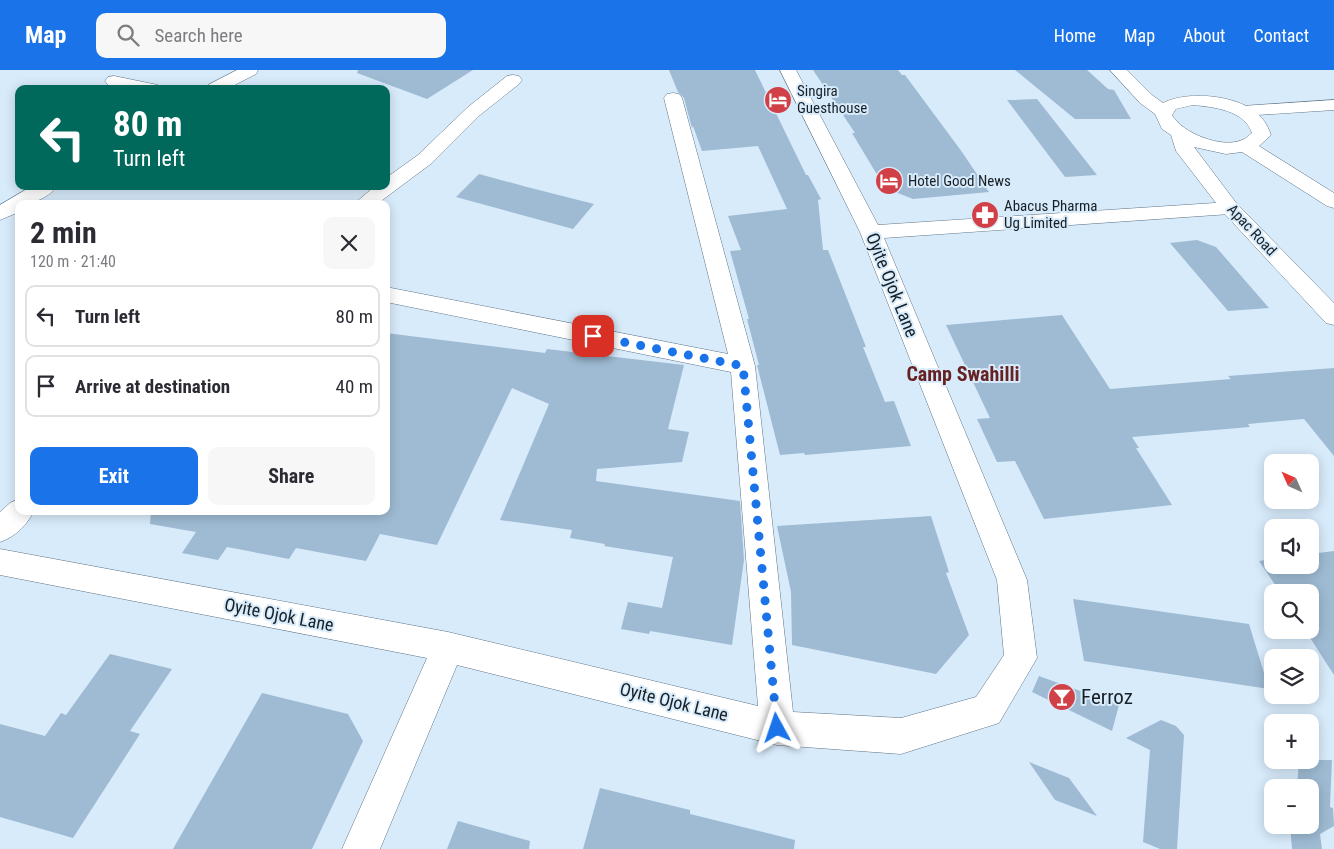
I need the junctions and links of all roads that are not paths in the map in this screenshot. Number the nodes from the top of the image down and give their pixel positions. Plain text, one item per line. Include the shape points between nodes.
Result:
1 (250, 70) edge
2 (788, 70) edge
3 (1118, 70) edge
4 (1150, 79) edge
5 (513, 80) dead end
6 (114, 81) dead end
7 (133, 85) edge
8 (222, 85) edge
9 (673, 98) dead end
10 (1179, 101) junction
11 (1334, 105) edge
12 (1163, 111) junction
13 (1242, 111) junction
14 (1180, 135) junction
15 (1254, 141) junction
16 (1334, 184) edge
17 (390, 185) edge
18 (39, 190) edge
19 (383, 190) edge
20 (23, 200) edge
21 (369, 200) edge
22 (1334, 202) edge
23 (15, 205) edge
24 (1230, 208) junction
25 (0, 214) edge
26 (871, 232) junction
27 (390, 295) edge
28 (1334, 317) edge
29 (743, 366) junction
30 (16, 515) edge
31 (0, 530) edge
32 (0, 562) edge
33 (448, 647) junction
34 (777, 728) junction
35 (361, 849) edge

1 - 8 street
2 - 26 street, Oyite Ojok Lane
3 - 12 street
4 - 10 street
5 - 17 street via 474,111 425,159
6 - 7 street
9 - 29 street
10 - 12 street
10 - 13 street via 1209,101
11 - 13 street
12 - 14 street via 1169,127
13 - 15 street via 1260,127
14 - 15 street via 1214,146
14 - 24 street, Apac Road via 1190,158
15 - 16 street via 1289,156
15 - 22 street
18 - 20 street
19 - 21 street
23 - 25 street
24 - 26 street
24 - 28 street, Apac Road
26 - 34 street, Oyite Ojok Lane via 1012,580 1021,658 987,711 901,736
27 - 29 street
29 - 34 street
30 - 31 street
32 - 33 street, Oyite Ojok Lane
33 - 34 street, Oyite Ojok Lane
33 - 35 street

